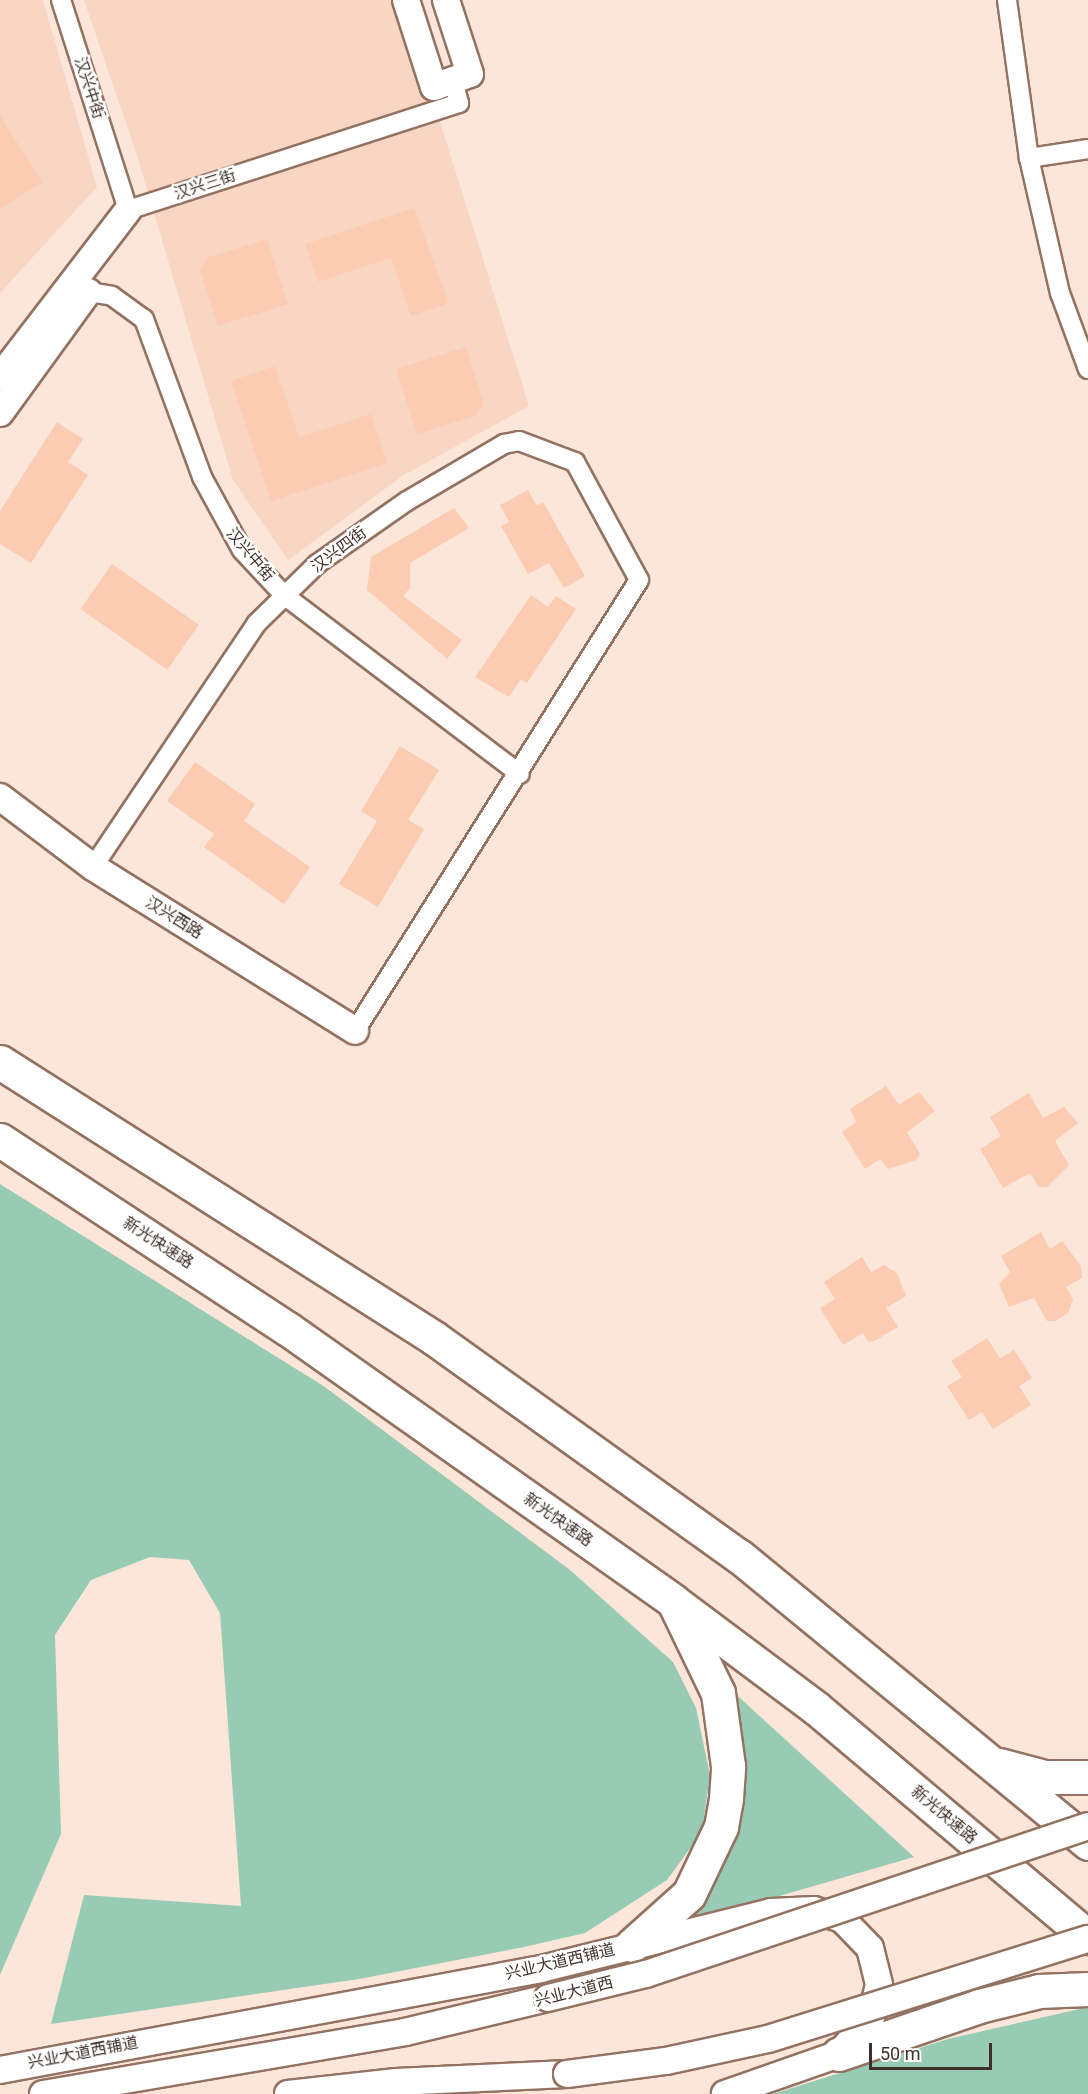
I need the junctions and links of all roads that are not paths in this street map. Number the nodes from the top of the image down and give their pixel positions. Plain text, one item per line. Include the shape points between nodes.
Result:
1 (61, 0) edge
2 (406, 0) edge
3 (446, 0) edge
4 (1007, 0) edge
5 (453, 80) junction
6 (1088, 149) edge
7 (1029, 158) junction
8 (128, 210) junction
9 (77, 290) junction
10 (1088, 369) edge
11 (0, 377) edge
12 (1, 410) edge
13 (284, 595) junction
14 (520, 774) junction
15 (0, 798) edge
16 (93, 867) junction
17 (355, 1031) joint
18 (0, 1062) edge
19 (0, 1140) edge
20 (674, 1601) junction
21 (988, 1762) junction
22 (1088, 1777) edge
23 (1088, 1826) edge
24 (1088, 1843) edge
25 (1088, 1938) edge
26 (632, 1945) junction
27 (1088, 1989) edge
28 (838, 2054) junction
29 (0, 2070) edge
30 (43, 2094) edge
31 (288, 2094) edge
32 (725, 2094) edge

1 - 8 street, 汉兴中街
2 - 5 street via 434,87
3 - 5 street via 470,74
4 - 7 street
5 - 8 street, 汉兴三街 via 459,103
6 - 7 street
7 - 10 street via 1060,293
8 - 9 street
9 - 11 street
9 - 12 street
9 - 13 street, 汉兴中街 via 112,296 144,319 219,516
13 - 14 street, 汉兴中街
13 - 14 street, 汉兴四街 via 407,501 504,444 519,441 575,462 639,580
13 - 16 street, 汉兴四街 via 256,624
14 - 17 street
15 - 16 street, 汉兴西路
16 - 17 street, 汉兴西路
18 - 21 highway via 434,1338 739,1556
19 - 20 highway, 新光快速路 via 288,1329
20 - 25 highway, 新光快速路 via 816,1708
20 - 26 highway via 718,1693 728,1766 726,1798 722,1827 689,1894
21 - 22 highway via 1045,1777
21 - 24 highway
23 - 30 street, 兴业大道西, bridge via 646,1974 405,2032
25 - 31 street, bridge via 768,2040 666,2061 567,2074 396,2082
26 - 28 street, 兴业大道西铺道 via 771,1912 814,1910 842,1919 870,1948 879,1985 871,2017
26 - 29 street, 兴业大道西铺道 via 541,1969
27 - 28 highway via 1039,1991 979,2006
28 - 32 street, 兴业大道西铺道

